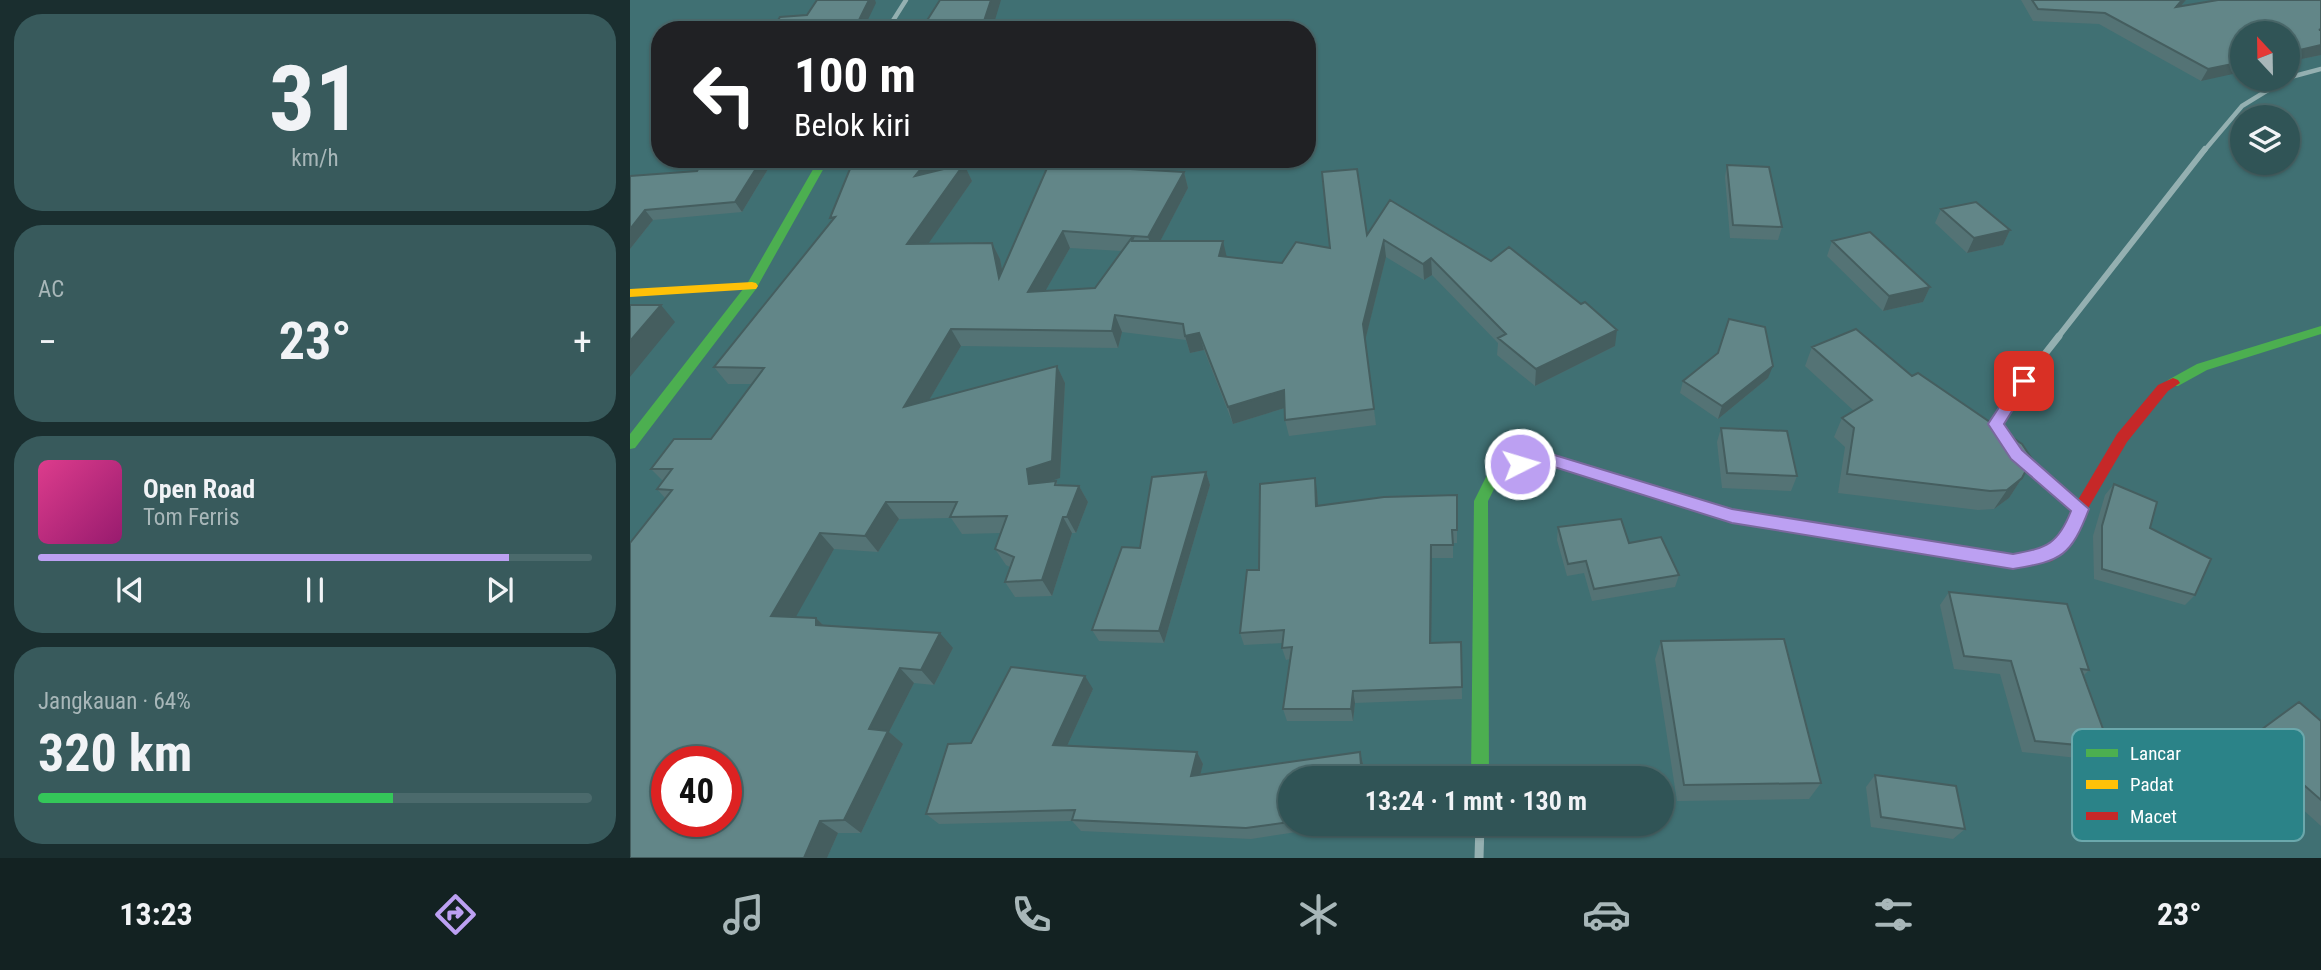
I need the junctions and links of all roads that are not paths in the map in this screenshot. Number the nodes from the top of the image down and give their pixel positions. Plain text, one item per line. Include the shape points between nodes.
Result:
1 (906, 0) edge
2 (893, 21) edge
3 (2321, 69) edge
4 (2300, 74) edge
5 (2266, 91) edge
6 (819, 168) edge
7 (752, 286) junction
8 (630, 293) edge
9 (2321, 330) edge
10 (630, 444) edge
11 (2010, 444) edge
12 (2016, 455) edge
13 (2080, 509) junction
14 (1480, 766) edge
15 (1480, 836) edge
16 (1479, 858) edge

1 - 2 street
3 - 4 street
5 - 11 street via 2242,106 2215,136 2008,401 1996,424
6 - 7 street
7 - 8 street
7 - 10 street
9 - 13 street via 2202,368 2163,388 2122,438
12 - 13 street
13 - 14 street via 2069,537 2046,556 2013,562 1732,516 1548,459 1495,473 1481,501
15 - 16 street

